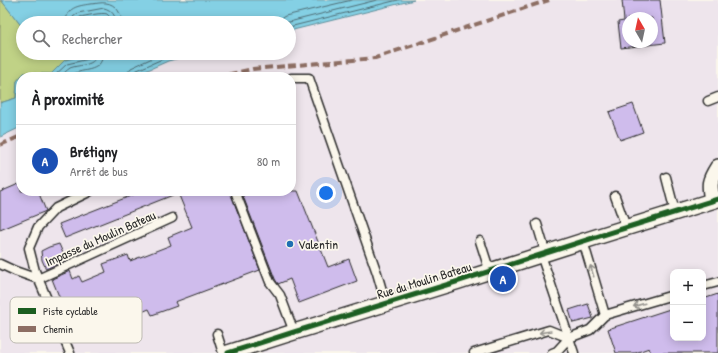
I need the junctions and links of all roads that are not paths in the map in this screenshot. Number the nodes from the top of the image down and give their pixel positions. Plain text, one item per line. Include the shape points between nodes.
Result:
1 (296, 78) edge
2 (718, 97) edge
3 (708, 101) dead end
4 (718, 167) edge
5 (666, 178) dead end
6 (81, 196) edge
7 (238, 196) edge
8 (615, 196) dead end
9 (715, 199) edge
10 (675, 212) junction
11 (172, 218) dead end
12 (537, 224) dead end
13 (626, 227) junction
14 (480, 241) dead end
15 (582, 241) junction
16 (543, 255) junction
17 (0, 264) edge
18 (490, 272) junction
19 (38, 279) junction
20 (718, 282) edge
21 (706, 285) edge
22 (670, 296) edge
23 (46, 297) edge
24 (386, 304) junction
25 (605, 315) junction
26 (294, 332) junction
27 (217, 334) dead end
28 (569, 338) junction
29 (66, 343) edge
30 (244, 351) edge
31 (70, 353) edge
32 (223, 353) edge
33 (228, 353) edge
34 (474, 353) edge
35 (552, 353) edge
36 (574, 353) edge

1 - 24 lane via 309,78
2 - 3 lane
4 - 9 street via 710,180
5 - 10 lane
6 - 19 lane, Impasse du Moulin Bateau via 56,208 38,227 29,248
7 - 26 lane via 270,282 280,295
8 - 13 lane
9 - 10 street, Rue du Moulin Bateau
10 - 13 street, Rue du Moulin Bateau
11 - 19 lane, Impasse du Moulin Bateau
12 - 16 lane
13 - 15 street, Rue du Moulin Bateau
14 - 18 lane
15 - 16 street, Rue du Moulin Bateau
25 -> 15 lane
16 - 18 street, Rue du Moulin Bateau
16 - 28 lane
17 - 19 lane
18 - 24 street, Rue du Moulin Bateau
19 - 23 lane, Impasse du Moulin Bateau
20 - 21 lane
22 -> 25 lane
24 - 26 street, Rue du Moulin Bateau
25 - 28 lane via 590,330
26 - 30 street, Rue du Moulin Bateau
27 - 32 lane
28 -> 34 lane via 549,330
28 - 35 lane
28 - 36 lane
29 - 31 lane, Impasse du Moulin Bateau
30 - 33 street, Rue du Moulin Bateau

